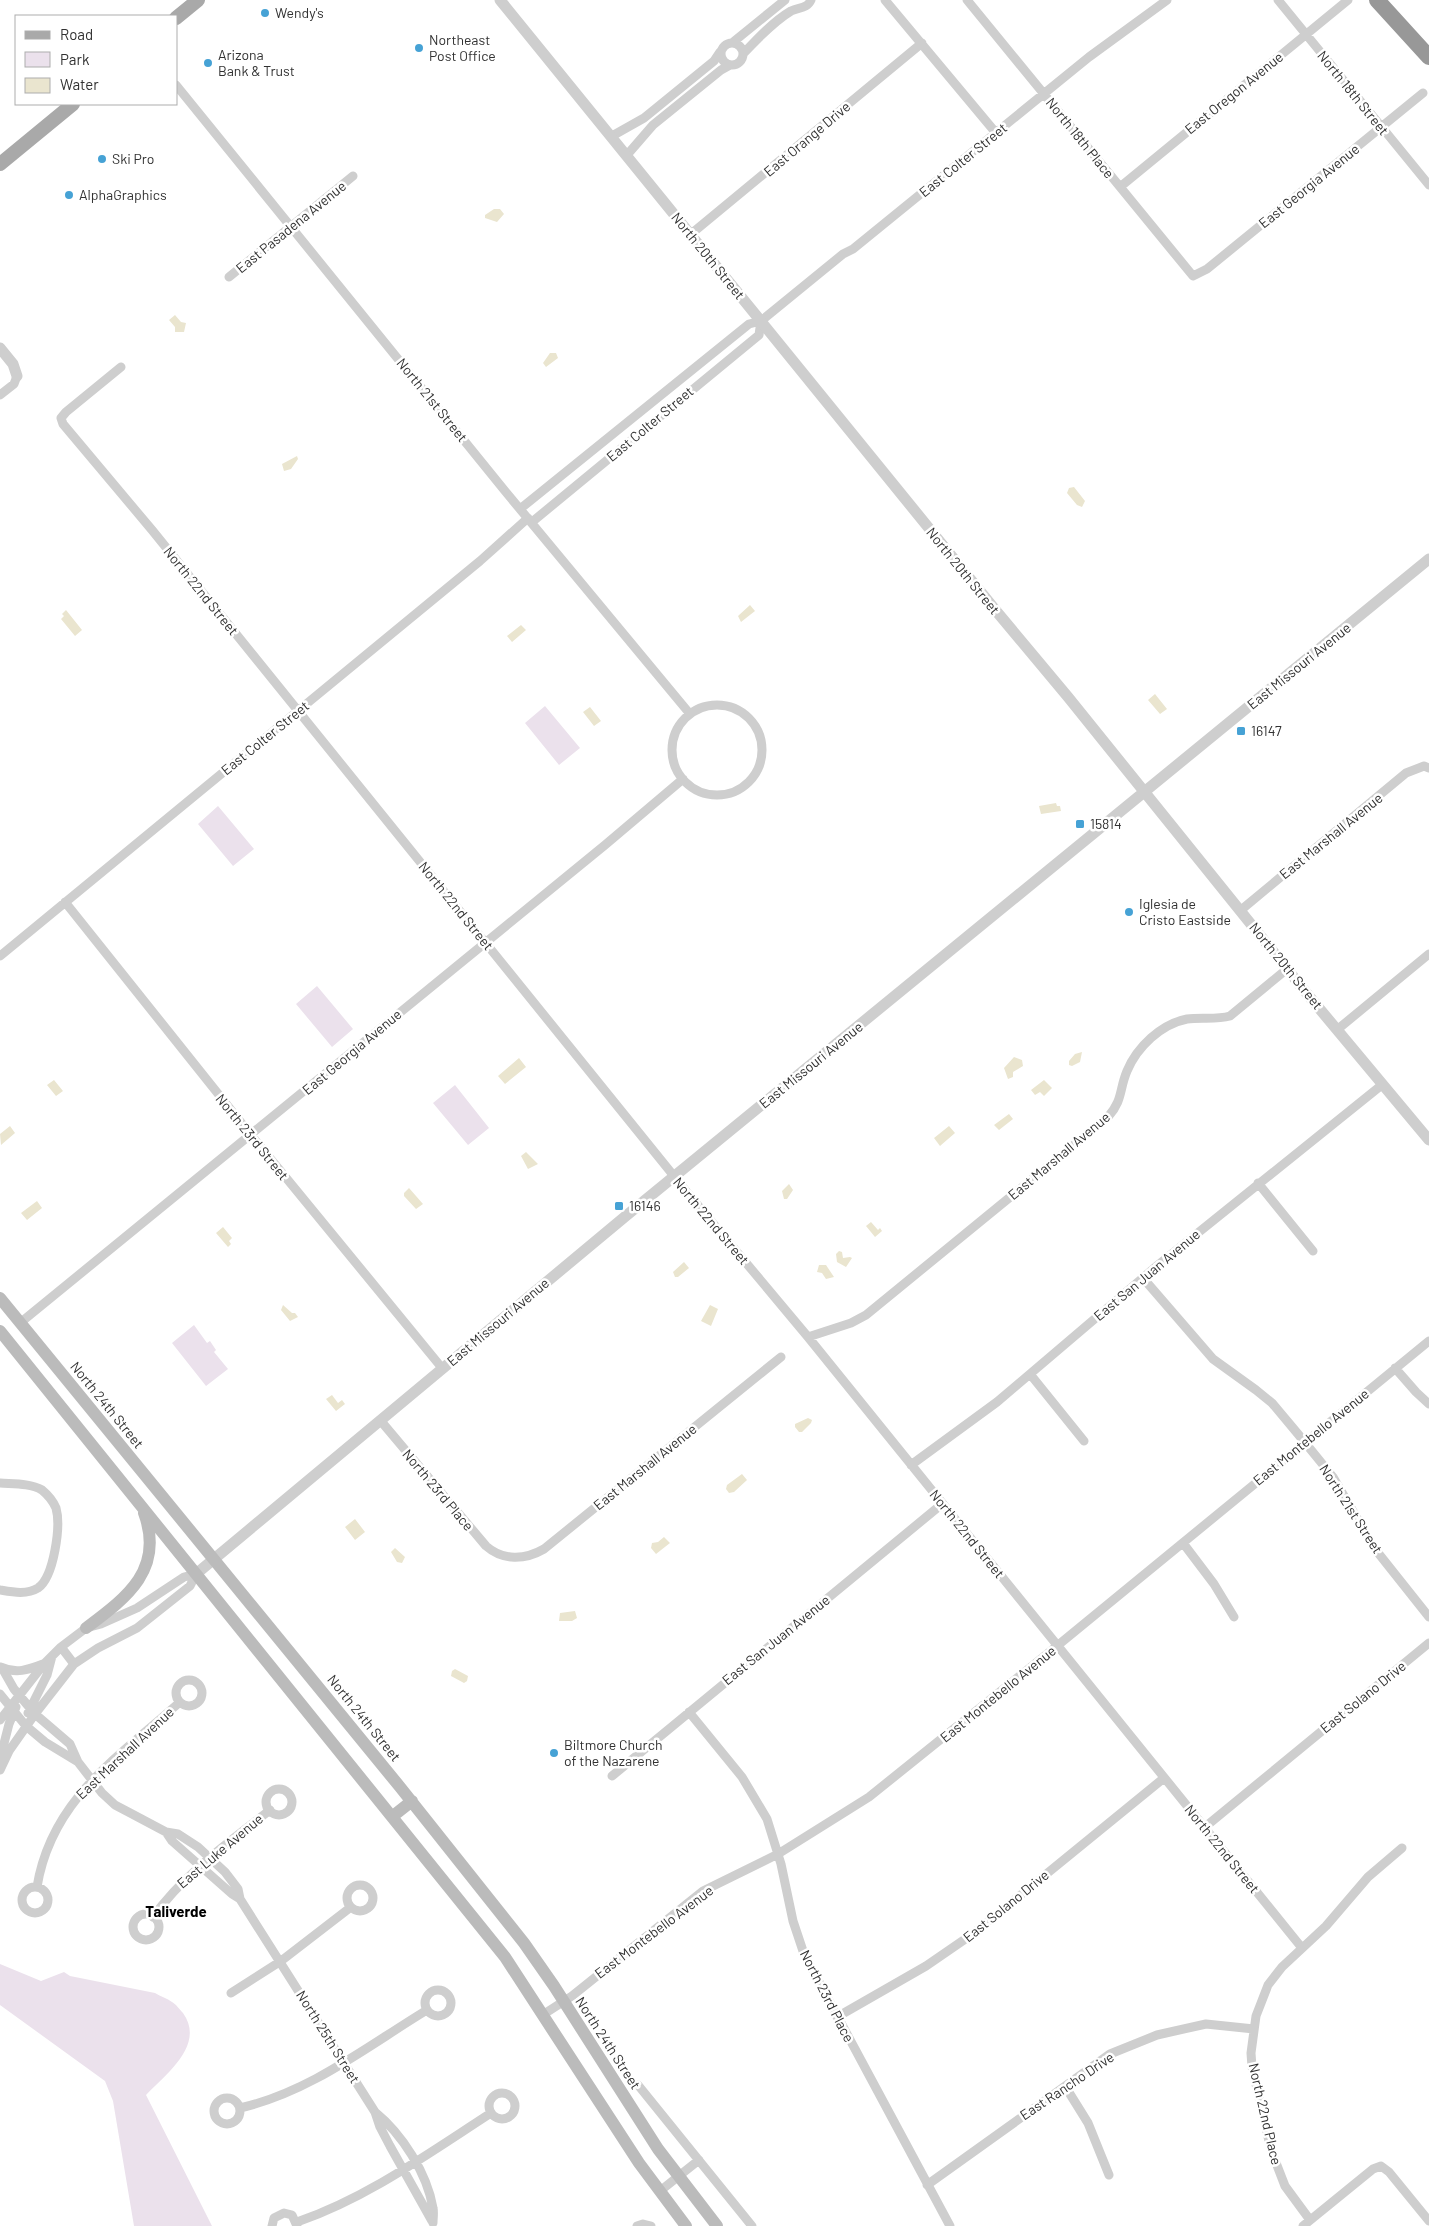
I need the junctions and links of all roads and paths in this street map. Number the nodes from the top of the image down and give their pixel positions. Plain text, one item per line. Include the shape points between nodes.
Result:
1 (198, 0) edge
2 (500, 0) edge
3 (785, 0) edge
4 (811, 0) edge
5 (884, 0) edge
6 (967, 0) edge
7 (1167, 0) edge
8 (1278, 0) edge
9 (1348, 0) edge
10 (1377, 0) edge
11 (178, 16) edge
12 (1306, 34) junction
13 (732, 43) junction
14 (922, 43) junction
15 (720, 52) junction
16 (743, 54) junction
17 (1429, 57) edge
18 (730, 65) junction
19 (178, 87) edge
20 (1423, 93) dead end
21 (1044, 95) junction
22 (72, 105) edge
23 (1381, 127) junction
24 (996, 133) junction
25 (612, 136) junction
26 (627, 155) junction
27 (0, 164) edge
28 (353, 176) dead end
29 (1429, 185) edge
30 (1120, 187) junction
31 (291, 227) junction
32 (691, 234) junction
33 (1193, 276) joint
34 (229, 277) dead end
35 (761, 321) junction
36 (0, 348) edge
37 (121, 368) dead end
38 (17, 376) joint
39 (0, 395) edge
40 (520, 509) junction
41 (530, 520) junction
42 (1429, 559) edge
43 (297, 711) junction
44 (690, 714) junction
45 (1427, 767) edge
46 (683, 779) junction
47 (1144, 792) junction
48 (66, 902) junction
49 (1241, 910) junction
50 (486, 942) junction
51 (1429, 954) edge
52 (0, 956) edge
53 (1287, 970) junction
54 (1338, 1029) junction
55 (1383, 1084) junction
56 (251, 1136) junction
57 (1429, 1140) edge
58 (674, 1176) junction
59 (1258, 1184) junction
60 (1314, 1251) dead end
61 (1143, 1278) junction
62 (0, 1298) edge
63 (20, 1323) junction
64 (0, 1331) edge
65 (808, 1337) junction
66 (1429, 1341) edge
67 (781, 1357) dead end
68 (442, 1368) junction
69 (1396, 1368) junction
70 (1030, 1374) junction
71 (1429, 1404) edge
72 (380, 1420) junction
73 (1084, 1442) dead end
74 (1305, 1442) junction
75 (911, 1465) junction
76 (0, 1483) edge
77 (942, 1504) junction
78 (141, 1506) junction
79 (1183, 1543) junction
80 (501, 1556) joint
81 (214, 1560) junction
82 (196, 1574) junction
83 (0, 1590) edge
84 (1234, 1617) dead end
85 (1429, 1617) edge
86 (86, 1628) junction
87 (1429, 1643) edge
88 (1058, 1646) junction
89 (61, 1647) junction
90 (53, 1655) junction
91 (44, 1664) junction
92 (74, 1664) junction
93 (1, 1667) edge
94 (0, 1694) edge
95 (19, 1695) junction
96 (180, 1702) dead end
97 (13, 1708) junction
98 (32, 1711) junction
99 (689, 1712) junction
100 (0, 1720) edge
101 (26, 1726) junction
102 (0, 1759) edge
103 (78, 1762) junction
104 (0, 1770) edge
105 (612, 1776) dead end
106 (1164, 1778) junction
107 (92, 1781) junction
108 (412, 1801) junction
109 (270, 1810) dead end
110 (392, 1816) junction
111 (1205, 1827) junction
112 (166, 1832) junction
113 (1402, 1848) dead end
114 (778, 1854) junction
115 (210, 1857) junction
116 (201, 1865) junction
117 (37, 1887) dead end
118 (240, 1899) junction
119 (351, 1907) dead end
120 (153, 1917) dead end
121 (1302, 1948) junction
122 (281, 1962) junction
123 (231, 1993) dead end
124 (563, 2001) junction
125 (427, 2010) dead end
126 (544, 2014) junction
127 (837, 2016) junction
128 (1254, 2029) junction
129 (344, 2062) junction
130 (638, 2085) dead end
131 (1065, 2086) junction
132 (240, 2108) dead end
133 (375, 2112) junction
134 (491, 2113) dead end
135 (699, 2160) junction
136 (415, 2162) junction
137 (403, 2169) junction
138 (1110, 2175) dead end
139 (678, 2177) junction
140 (927, 2185) junction
141 (660, 2191) junction
142 (1429, 2221) edge
143 (1306, 2223) edge
144 (297, 2224) edge
145 (433, 2224) edge
146 (272, 2226) edge
147 (638, 2226) edge
148 (651, 2226) edge
149 (686, 2226) edge
150 (716, 2226) edge
151 (752, 2226) edge
152 (950, 2226) edge

1 - 11 main road
2 - 25 street, North 20th Street
3 - 13 street
4 - 16 street via 804,8 790,12
5 - 14 street
6 - 21 street, North 18th Place
7 - 21 street, East Colter Street
8 - 12 street, North 18th Street
9 - 12 street, East Oregon Avenue
10 - 17 highway
12 - 23 street, North 18th Street
12 - 30 street, East Oregon Avenue
13 - 15 street via 724,45
13 - 16 street via 741,47
14 - 24 street
14 - 32 street, East Orange Drive
15 - 18 street via 723,62
15 - 25 street via 714,61 644,118
16 - 18 street via 739,63
18 - 26 street via 653,125
19 - 31 street, North 21st Street
20 - 23 street, East Georgia Avenue
21 - 24 street, East Colter Street
21 - 30 street, North 18th Place
22 - 27 main road
23 - 29 street, North 18th Street
23 - 33 street, East Georgia Avenue via 1207,269
24 - 35 street, East Colter Street
25 - 26 street, North 20th Street
26 - 32 street, North 20th Street
28 - 31 street, East Pasadena Avenue
30 - 33 street, North 18th Place
31 - 34 street, East Pasadena Avenue
31 - 40 street, North 21st Street
32 - 35 street, North 20th Street
35 - 40 street, East Colter Street via 749,324
35 - 41 street, East Colter Street via 759,335
35 - 47 street, North 20th Street
36 - 38 street via 13,364
37 - 43 street, North 22nd Street via 61,418 63,424
38 - 39 street via 14,384
40 - 41 street, North 21st Street
41 - 43 street, East Colter Street
41 - 44 street, North 21st Street
42 - 47 street, East Missouri Avenue
43 - 48 street, East Colter Street
43 - 50 street, North 22nd Street
44 - 46 street via 680,724 673,745 675,766
44 - 46 street via 718,704 746,714 762,740 762,755 750,781 737,790 708,794
45 - 49 street, East Marshall Avenue via 1406,773
46 - 50 street, East Georgia Avenue
47 - 49 street, North 20th Street
47 - 58 street, East Missouri Avenue
48 - 52 street, East Colter Street
48 - 56 street, North 23rd Street
49 - 53 street, North 20th Street
50 - 56 street, East Georgia Avenue
50 - 58 street, North 22nd Street
51 - 54 street
53 - 54 street, North 20th Street
53 - 65 street, East Marshall Avenue via 1230,1016 1187,1019 1157,1034 1130,1065 1124,1077 1120,1101 1108,1117 866,1315 851,1324
54 - 55 street, North 20th Street
55 - 57 street, North 20th Street
55 - 59 street, East San Juan Avenue
56 - 63 street, East Georgia Avenue
56 - 68 street, North 23rd Street
58 - 65 street, North 22nd Street
58 - 68 street, East Missouri Avenue
59 - 60 street
59 - 61 street, East San Juan Avenue
61 - 70 street, East San Juan Avenue
61 - 74 street, North 21st Street via 1212,1359 1266,1398
62 - 63 main road, North 24th Street
63 - 81 main road, North 24th Street
64 - 78 main road
65 - 75 street, North 22nd Street
66 - 69 street, East Montebello Avenue
67 - 80 street, East Marshall Avenue via 544,1549 532,1556
68 - 72 street, East Missouri Avenue
69 - 71 street
69 - 74 street, East Montebello Avenue
70 - 73 street
70 - 75 street, East San Juan Avenue
72 - 80 street, North 23rd Place via 480,1541
72 - 81 street, East Missouri Avenue
74 - 79 street, East Montebello Avenue
74 - 85 street, North 21st Street via 1333,1478 1375,1549
75 - 77 street, North 22nd Street
76 - 83 street via 41,1490 53,1502 57,1518 52,1564 46,1580 29,1592
77 - 88 street, North 22nd Street
77 - 99 street, East San Juan Avenue
78 - 82 main road
78 - 86 main road via 150,1541 141,1576 122,1602
79 - 84 street
79 - 88 street, East Montebello Avenue
81 - 82 street, East Missouri Avenue
81 - 108 main road, North 24th Street
82 - 86 street via 184,1578 137,1608
82 - 92 street via 190,1586 137,1628
82 - 110 main road
86 - 89 street
87 - 111 street, East Solano Drive
88 - 106 street, North 22nd Street
88 - 114 street, East Montebello Avenue via 869,1797
89 - 90 street
89 - 92 street
90 - 91 street
90 - 98 street
91 - 93 street via 13,1672
91 - 95 street
92 - 98 street
93 - 95 street
94 - 97 street
95 - 97 street
95 - 98 street
96 - 107 street, East Marshall Avenue
97 - 100 street
97 - 101 street
97 - 102 street
98 - 101 street
98 - 103 street via 65,1738
99 - 105 street, East San Juan Avenue
99 - 114 street, North 23rd Place via 752,1792
101 - 103 street
101 - 104 street
103 - 107 street
106 - 111 street, North 22nd Street
106 - 127 street, East Solano Drive via 964,1940 926,1966
107 - 112 street via 116,1805
107 - 117 street, East Marshall Avenue via 56,1826 42,1860
108 - 110 main road
108 - 124 main road, North 24th Street via 530,1952
109 - 115 street, East Luke Avenue
110 - 126 main road via 492,1940
111 - 121 street, North 22nd Street
112 - 115 street via 178,1834
112 - 116 street
113 - 121 street via 1368,1877 1326,1926
114 - 124 street, East Montebello Avenue via 703,1891
114 - 127 street, North 23rd Place via 798,1938
115 - 116 street, East Luke Avenue
115 - 118 street via 238,1889
116 - 118 street
116 - 120 street, East Luke Avenue via 170,1893
118 - 122 street, North 25th Street
119 - 122 street
121 - 128 street via 1268,1986
122 - 123 street
122 - 129 street, North 25th Street
124 - 126 street, East Montebello Avenue
124 - 139 main road, North 24th Street
125 - 129 street
126 - 141 main road
127 - 140 street, North 23rd Place
128 - 131 street, East Rancho Drive via 1206,2024 1158,2035 1110,2054
128 - 143 street, North 22nd Place via 1252,2067 1271,2150 1285,2186
129 - 132 street via 284,2095
129 - 133 street, North 25th Street
130 - 135 street, North 24th Street
131 - 138 street via 1088,2123
131 - 140 street, East Rancho Drive
133 - 136 street, North 25th Street via 387,2121
133 - 137 street, North 25th Street
134 - 136 street
135 - 139 street
135 - 151 street, North 24th Street
136 - 137 street
136 - 145 street, North 25th Street via 434,2210
137 - 144 street via 348,2201
137 - 145 street, North 25th Street
139 - 141 street
139 - 150 main road, North 24th Street
140 - 152 street, North 23rd Place
141 - 149 main road
142 - 143 street via 1381,2166
144 - 146 street via 288,2213 280,2213
147 - 148 street

